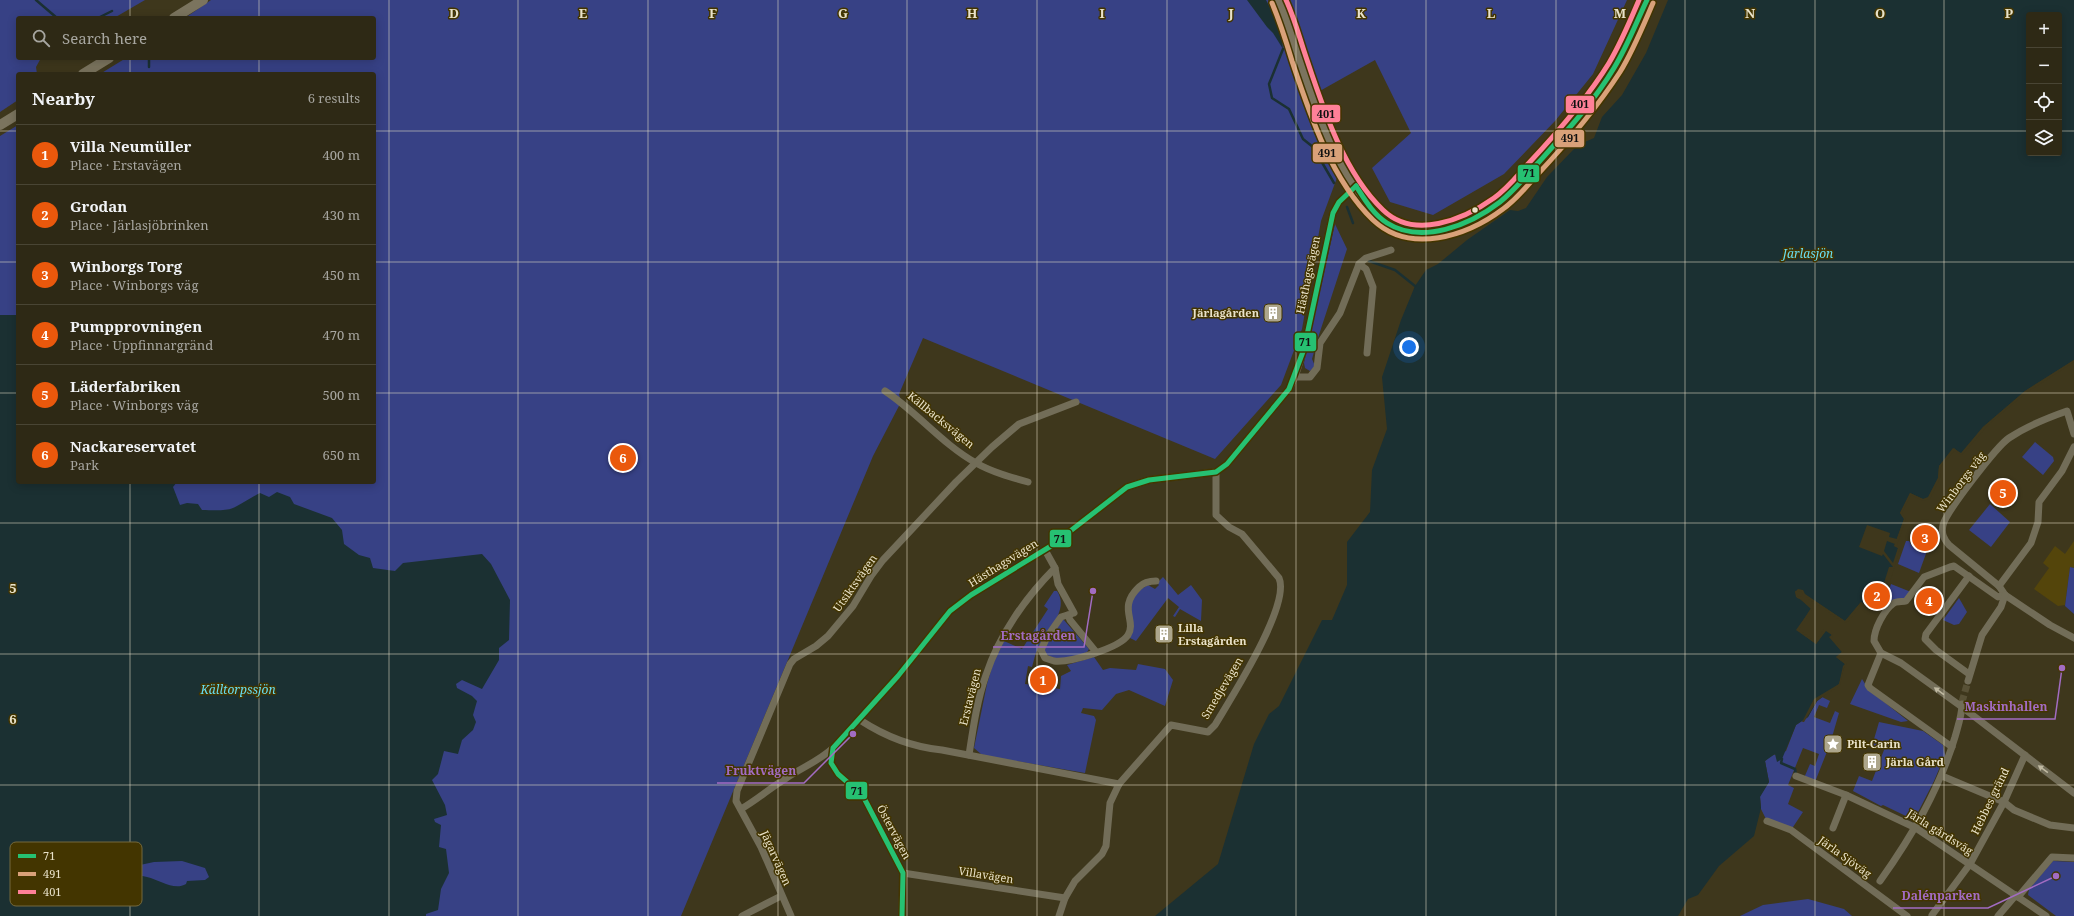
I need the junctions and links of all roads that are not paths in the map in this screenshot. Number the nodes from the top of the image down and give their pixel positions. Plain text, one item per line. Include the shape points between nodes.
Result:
1 (203, 0) edge
2 (1278, 0) edge
3 (1647, 0) edge
4 (177, 16) edge
5 (106, 60) edge
6 (86, 72) edge
7 (16, 115) edge
8 (0, 125) edge
9 (1356, 186) junction
10 (1391, 250) dead end
11 (1359, 264) junction
12 (1367, 353) dead end
13 (1295, 377) junction
14 (885, 391) dead end
15 (1076, 402) dead end
16 (2074, 434) edge
17 (2074, 447) edge
18 (976, 462) junction
19 (1216, 472) junction
20 (1028, 482) dead end
21 (1045, 550) junction
22 (1055, 568) junction
23 (1969, 576) junction
24 (1156, 581) dead end
25 (1999, 586) junction
26 (2005, 595) junction
27 (1071, 614) junction
28 (2074, 638) edge
29 (1096, 652) junction
30 (1881, 653) junction
31 (1962, 704) junction
32 (860, 720) junction
33 (1952, 747) junction
34 (833, 748) junction
35 (969, 755) junction
36 (2025, 755) junction
37 (1796, 776) dead end
38 (1942, 776) junction
39 (1119, 784) junction
40 (2074, 793) edge
41 (1846, 795) junction
42 (2004, 802) junction
43 (742, 809) junction
44 (1768, 821) dead end
45 (1833, 828) dead end
46 (1916, 828) junction
47 (2074, 828) edge
48 (2074, 858) edge
49 (1970, 864) junction
50 (903, 873) junction
51 (1880, 881) dead end
52 (781, 896) junction
53 (2017, 896) junction
54 (1065, 898) junction
55 (742, 916) edge
56 (791, 916) edge
57 (902, 916) edge
58 (1059, 916) edge
59 (1907, 916) edge
60 (1932, 916) edge
61 (1998, 916) edge
62 (2046, 916) edge

1 - 4 main road
2 - 9 main road via 1312,97 1336,153
3 - 9 main road via 1610,75 1569,129 1508,195 1488,210 1443,230 1406,232 1378,216
5 - 6 main road
7 - 8 main road
9 - 13 street, Hästhagsvägen via 1339,202 1333,213 1304,349
10 - 11 street via 1366,258
11 - 12 street via 1366,269 1373,287
11 - 13 street via 1340,313 1320,343 1317,368 1310,377
13 - 19 street, Hästhagsvägen via 1289,389 1238,452
14 - 18 street, Källbacksvägen
15 - 18 street, Utsiktsvägen via 1019,424
16 - 25 street, Winborgs väg via 2067,411 2038,422 2008,439 1943,524 1945,540
17 - 25 street via 2062,471 2039,502 2038,522 2031,543
18 - 20 street, Källbacksvägen via 996,472
18 - 43 street, Utsiktsvägen via 883,560 853,606 828,636 794,658 737,791 736,801
19 - 21 street, Hästhagsvägen via 1150,480 1127,487
19 - 39 street, Smedjevägen via 1216,515 1229,527 1242,534 1279,578 1282,586 1280,599 1264,639 1215,725 1208,732 1171,726
21 - 22 street
21 - 32 street, Hästhagsvägen via 971,595 950,611
22 - 27 street via 1058,584
22 - 35 street, Erstavägen via 1016,616 993,656 985,676
23 - 26 street via 1998,598
23 - 26 street via 1926,634 1926,639 1936,650 1969,677 1982,636 2001,607
23 - 30 street via 1954,566 1924,578 1906,601 1895,602 1877,626 1874,641
24 - 29 street via 1141,585 1132,593 1128,602 1131,627 1128,636 1114,647
25 - 26 street, Winborgs väg
26 - 28 street, Winborgs väg
27 - 29 street via 1070,620
27 - 29 street via 1061,617 1047,637 1041,650 1045,658 1055,661
31 -> 30 street
30 - 33 street via 1868,685 1870,688
31 - 33 street
31 - 36 street
32 - 34 street, Hästhagsvägen
32 - 35 street via 876,730 918,748
33 - 38 street
34 - 43 street, Hästhagsvägen
34 - 50 street, Östervägen via 831,763 838,774 863,796
35 - 39 street
40 -> 36 street
36 - 42 street, Hebbes gränd
37 - 41 street, Järla gårdsväg
38 - 42 street
38 - 46 street
39 - 54 street, Smedjevägen via 1110,803 1106,846 1102,854 1080,874
41 - 45 street
41 - 46 street, Järla gårdsväg
42 - 47 street via 2014,810 2050,825
42 - 49 street, Hebbes gränd
43 - 52 street, Jägarvägen
44 - 59 street, Järla Sjöväg via 1791,830
46 - 49 street, Järla gårdsväg
46 - 51 street
48 - 53 street via 2052,857
49 - 53 street, Järla gårdsväg
49 - 60 street, Hebbes gränd
50 - 54 street, Villavägen
50 - 57 street, Östervägen
52 - 55 street
52 - 56 street, Jägarvägen
53 - 61 street
53 - 62 street, Järla gårdsväg
54 - 58 street, Smedjevägen

